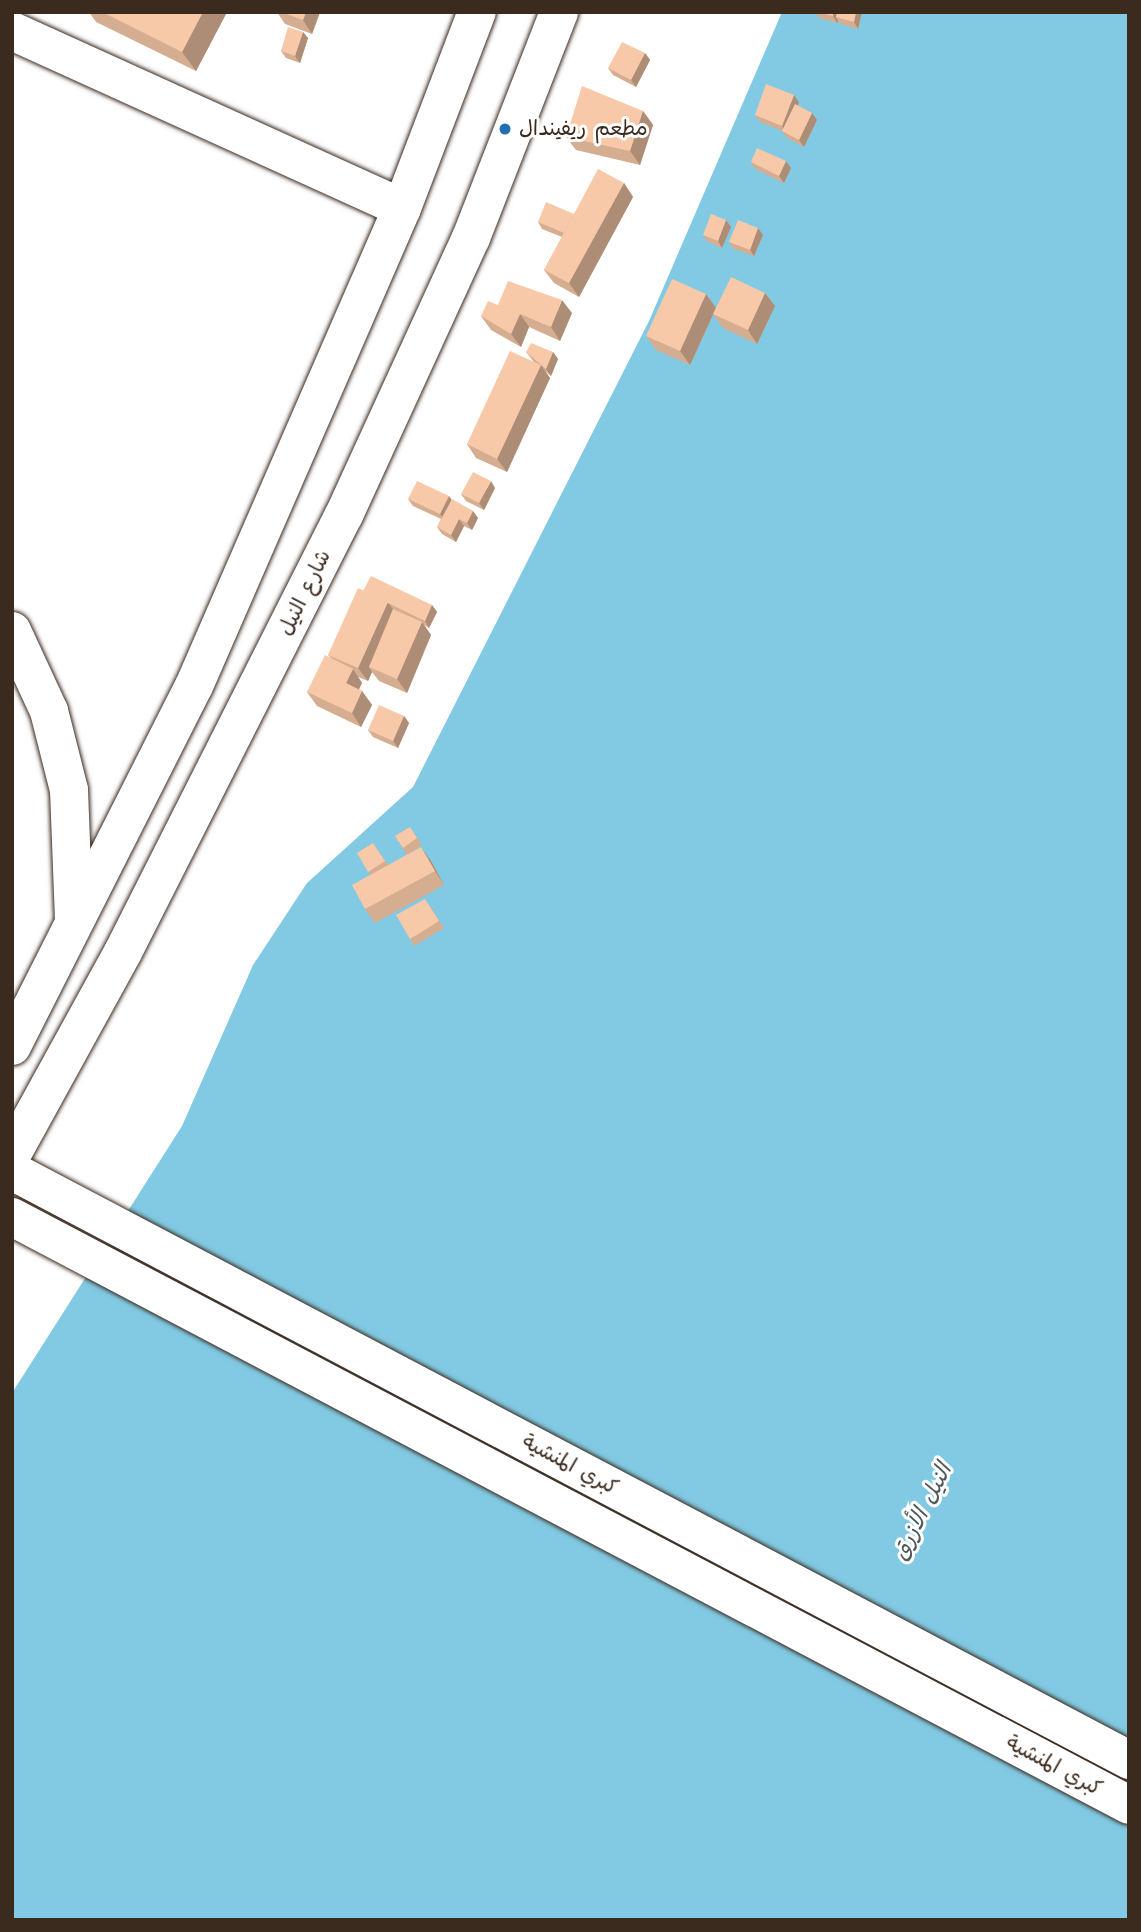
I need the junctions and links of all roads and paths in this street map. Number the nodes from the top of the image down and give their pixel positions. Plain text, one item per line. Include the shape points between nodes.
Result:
1 (477, 12) edge
2 (559, 12) edge
3 (23, 27) edge
4 (402, 208) junction
5 (12, 631) edge
6 (75, 924) junction
7 (12, 1046) edge
8 (12, 1154) edge
9 (12, 1171) edge
10 (12, 1217) edge
11 (1129, 1760) edge
12 (1129, 1805) edge

1 - 4 main road
2 - 8 main road, شارع النيل via 471,238 344,514 123,952
3 - 4 main road
4 - 6 main road via 194,686
5 - 6 main road via 50,711 69,790
6 - 7 main road
9 - 11 main road, كبري المنشية
10 - 12 main road, كبري المنشية

